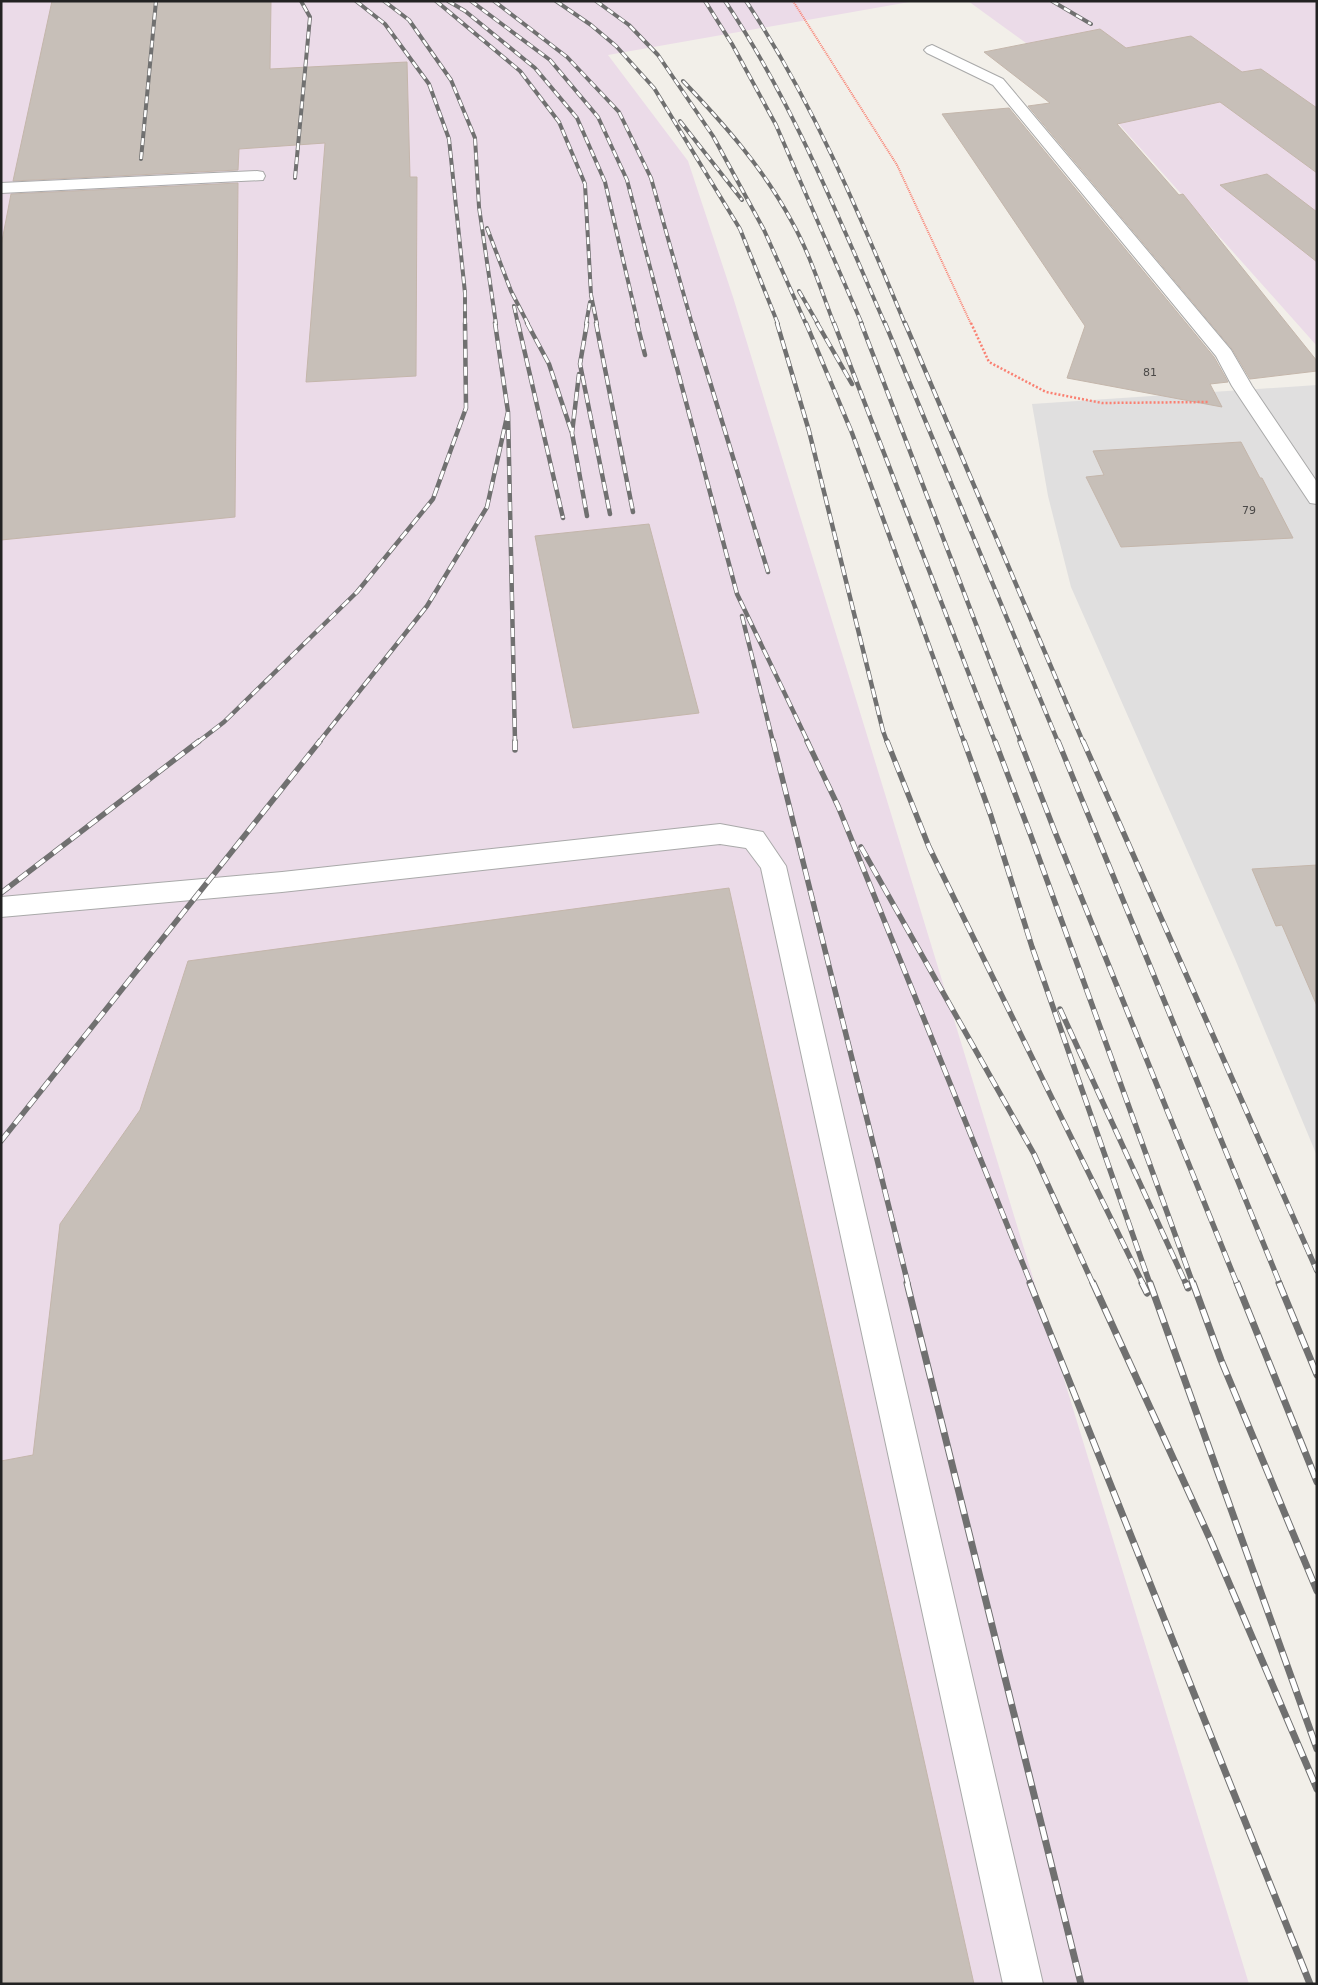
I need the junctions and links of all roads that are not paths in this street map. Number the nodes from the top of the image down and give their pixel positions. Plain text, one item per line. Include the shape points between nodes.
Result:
1 (932, 50) dead end
2 (257, 176) dead end
3 (1, 188) edge
4 (1317, 498) edge
5 (1, 907) edge
6 (1023, 1984) edge

1 - 4 street via 998,82 1224,354
2 - 3 street
5 - 6 street via 282,882 720,834 754,839 773,866

